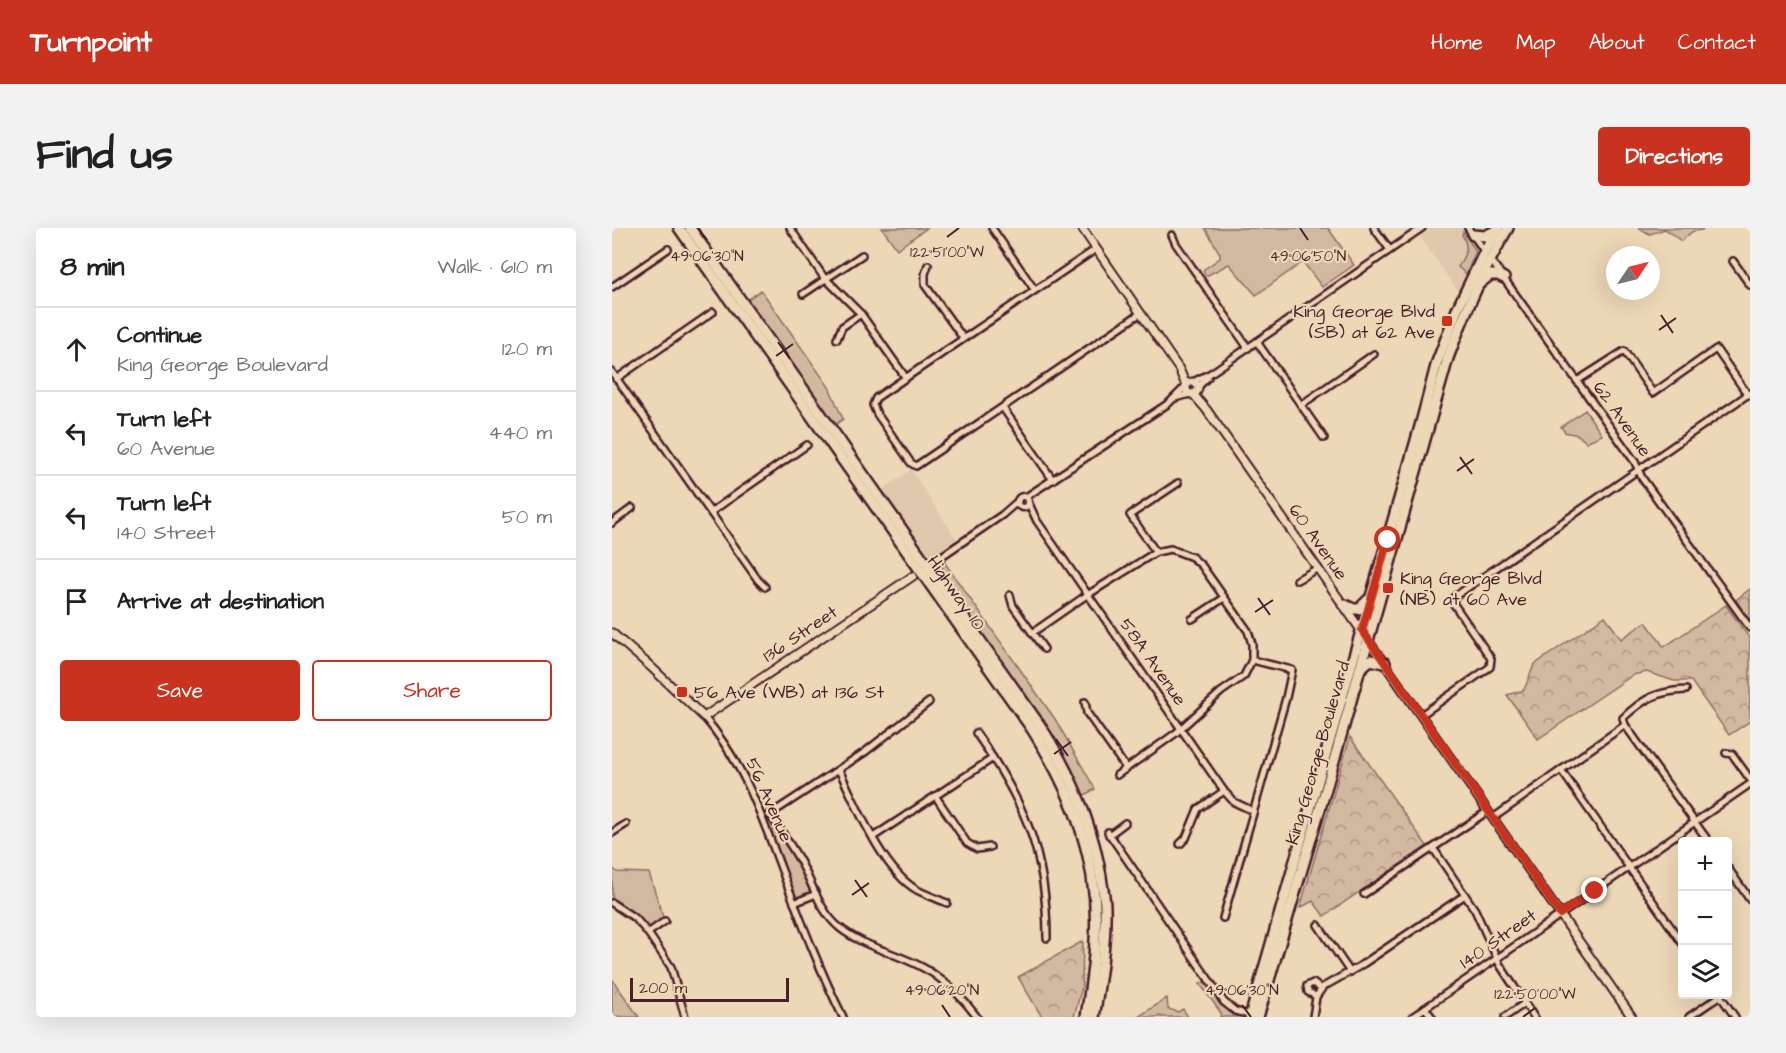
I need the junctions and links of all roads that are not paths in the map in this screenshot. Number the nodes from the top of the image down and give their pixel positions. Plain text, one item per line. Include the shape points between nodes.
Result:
1 (679, 228) edge
2 (690, 228) edge
3 (790, 228) edge
4 (992, 228) edge
5 (1082, 228) edge
6 (1374, 228) edge
7 (1422, 228) edge
8 (1508, 228) edge
9 (1497, 229) edge
10 (1470, 232) edge
11 (1172, 235) dead end
12 (668, 249) dead end
13 (1096, 249) junction
14 (1390, 250) junction
15 (861, 255) dead end
16 (1487, 255) junction
17 (1733, 261) dead end
18 (928, 265) dead end
19 (1504, 278) junction
20 (826, 280) junction
21 (1750, 285) edge
22 (612, 287) edge
23 (1034, 290) junction
24 (1473, 293) junction
25 (803, 294) dead end
26 (712, 312) dead end
27 (1141, 313) junction
28 (861, 314) junction
29 (963, 338) junction
30 (837, 339) dead end
31 (1257, 342) junction
32 (1248, 348) junction
33 (1374, 354) dead end
34 (612, 372) edge
35 (906, 378) junction
36 (616, 379) junction
37 (1577, 381) junction
38 (1192, 387) junction
39 (1749, 394) edge
40 (1301, 405) junction
41 (1003, 408) junction
42 (1324, 438) dead end
43 (807, 445) dead end
44 (1638, 469) junction
45 (1053, 480) junction
46 (1178, 483) dead end
47 (872, 503) junction
48 (1024, 503) junction
49 (632, 508) dead end
50 (711, 512) junction
51 (612, 523) edge
52 (1156, 552) junction
53 (920, 557) junction
54 (939, 558) junction
55 (1318, 568) junction
56 (913, 576) junction
57 (926, 579) junction
58 (1297, 580) dead end
59 (765, 587) dead end
60 (1010, 595) dead end
61 (1088, 595) junction
62 (1371, 595) junction
63 (1224, 598) junction
64 (1343, 604) junction
65 (1192, 619) dead end
66 (1750, 628) edge
67 (612, 633) edge
68 (1032, 633) junction
69 (1365, 634) junction
70 (979, 639) junction
71 (1044, 649) dead end
72 (1252, 660) junction
73 (1385, 663) junction
74 (1358, 671) junction
75 (1686, 690) dead end
76 (929, 702) dead end
77 (1085, 702) dead end
78 (1421, 715) junction
79 (704, 717) junction
80 (1626, 725) junction
81 (1181, 728) junction
82 (976, 733) dead end
83 (1726, 753) dead end
84 (993, 758) junction
85 (1126, 768) junction
86 (839, 770) junction
87 (1561, 770) junction
88 (1117, 775) dead end
89 (1750, 779) edge
90 (1750, 784) edge
91 (1224, 791) junction
92 (936, 797) junction
93 (1253, 810) junction
94 (1488, 811) junction
95 (770, 814) junction
96 (1493, 818) junction
97 (762, 819) junction
98 (1694, 822) junction
99 (1125, 823) dead end
100 (626, 824) dead end
101 (612, 833) edge
102 (873, 837) junction
103 (1705, 837) edge
104 (1180, 844) dead end
105 (990, 847) dead end
106 (1433, 848) junction
107 (1629, 867) junction
108 (1732, 874) edge
109 (816, 894) junction
110 (1364, 894) dead end
111 (1465, 895) junction
112 (1750, 900) edge
113 (612, 903) edge
114 (794, 903) junction
115 (947, 903) dead end
116 (1560, 914) junction
117 (1223, 918) dead end
118 (665, 921) dead end
119 (1318, 925) dead end
120 (648, 933) junction
121 (1678, 936) edge
122 (1047, 938) dead end
123 (1496, 958) junction
124 (1350, 972) junction
125 (1321, 989) junction
126 (1316, 996) junction
127 (1714, 999) edge
128 (1722, 999) edge
129 (1525, 1003) junction
130 (1425, 1008) junction
131 (685, 1017) edge
132 (843, 1017) edge
133 (977, 1017) edge
134 (1086, 1017) edge
135 (1094, 1017) edge
136 (1253, 1017) edge
137 (1313, 1017) edge
138 (1412, 1017) edge
139 (1432, 1017) edge
140 (1505, 1017) edge
141 (1534, 1017) edge
142 (1632, 1017) edge
143 (1689, 1017) edge
144 (1735, 1017) edge

1 - 47 main road, Highway 10
2 - 53 main road, Highway 10
3 - 20 street
4 - 23 street
5 - 13 street, 60 Avenue
6 - 14 street
7 - 14 street
8 - 16 main road, King George Boulevard
9 - 10 main road via 1485,236
9 - 16 main road, King George Boulevard
10 - 16 street, 62 Avenue
11 - 32 street
12 - 22 street
13 - 23 street
13 - 27 street, 60 Avenue
14 - 31 street
15 - 20 street
16 - 19 street, 62 Avenue
16 - 24 main road, King George Boulevard
16 - 62 main road, King George Boulevard via 1458,307 1437,362
17 - 21 street
18 - 29 street via 925,285
19 - 24 main road via 1490,275
19 - 37 street, 62 Avenue
20 - 25 street
20 - 28 street
23 - 29 street
24 - 69 main road, King George Boulevard via 1448,358
26 - 36 street
27 - 38 street, 60 Avenue
27 - 41 street
28 - 30 street via 842,327
28 - 35 street
29 - 35 street
31 - 32 street
31 - 40 street
32 - 38 street
33 - 40 street
34 - 36 street
35 - 41 street via 876,398 873,405 916,466
36 - 50 street
37 - 39 street via 1624,351 1653,393 1716,350
37 - 44 street, 62 Avenue
38 - 45 street
38 - 55 street, 60 Avenue
39 - 44 street
40 - 42 street
41 - 45 street
43 - 50 street
44 - 66 street, 62 Avenue
44 - 78 street via 1454,597 1491,663
45 - 48 street
46 - 52 street via 1130,515
47 - 56 main road via 874,512 913,568
47 - 57 main road, Highway 10
48 - 54 street
48 - 61 street, 58A Avenue
49 - 51 street
50 - 59 street
52 - 61 street
52 - 63 street via 1171,549 1192,556
53 - 54 main road
53 - 70 main road, Highway 10
54 - 70 main road via 936,572
55 - 58 street
55 - 64 street, 60 Avenue
56 - 57 main road
56 - 79 street, 136 Street
57 - 134 main road, Highway 10 via 1053,761 1073,805 1089,858 1095,911 1093,971
60 - 68 street
61 - 68 street
61 - 81 street, 58A Avenue
62 - 64 main road via 1359,609
62 - 69 main road, King George Boulevard
63 - 65 street
63 - 72 street via 1248,631
64 - 69 street, 60 Avenue
67 - 79 street, 56 Avenue
68 - 71 street
69 - 73 street, 60 Avenue
69 - 74 main road, King George Boulevard
69 - 136 main road, King George Boulevard
70 - 135 main road, Highway 10 via 1058,754 1091,830 1106,905
72 - 81 street via 1239,681
72 - 93 street via 1292,670
73 - 74 main road via 1370,660
73 - 78 street, 60 Avenue
74 - 136 main road, King George Boulevard via 1328,782
75 - 80 street via 1656,694 1623,718
76 - 86 street
77 - 85 street via 1087,713
78 - 94 street, 60 Avenue
79 - 97 street, 56 Avenue via 740,766
80 - 87 street
80 - 98 street
81 - 85 street
81 - 91 street, 58A Avenue
82 - 84 street
83 - 89 street via 1732,754
84 - 92 street
84 - 122 street via 1024,814 1036,848 1047,907
85 - 88 street
86 - 95 street
86 - 102 street
87 - 96 street
87 - 107 street
90 - 98 street, 140 Street
91 - 93 street, 58A Avenue via 1233,802
91 - 104 street via 1198,809
92 - 102 street
92 - 105 street via 967,843 977,849
93 - 117 street
94 - 96 street, 60 Avenue
94 - 106 street
95 - 97 street
95 - 109 street
96 - 116 street, 60 Avenue
97 - 114 street, 56 Avenue
98 - 103 street
98 - 107 street, 140 Street
99 - 136 street via 1108,833 1224,1002
100 - 101 street
102 - 115 street via 897,874 916,889
106 - 110 street
106 - 111 street
107 - 116 street, 140 Street
107 - 121 street
108 - 112 street
109 - 114 street
109 - 133 street via 838,926 861,943 934,974
111 - 123 street
111 - 124 street
113 - 120 street via 636,919
114 - 132 street, 56 Avenue
116 - 123 street, 140 Street
116 - 142 street, 60 Avenue
118 - 120 street
119 - 124 street
120 - 131 street via 671,967
123 - 129 street
123 - 130 street, 140 Street
124 - 125 street
125 - 126 street
125 - 126 street via 1313,983 1307,986 1308,992
126 - 137 street
127 - 143 street
128 - 144 street
129 - 140 street
129 - 141 street
130 - 138 street, 140 Street
130 - 139 street

